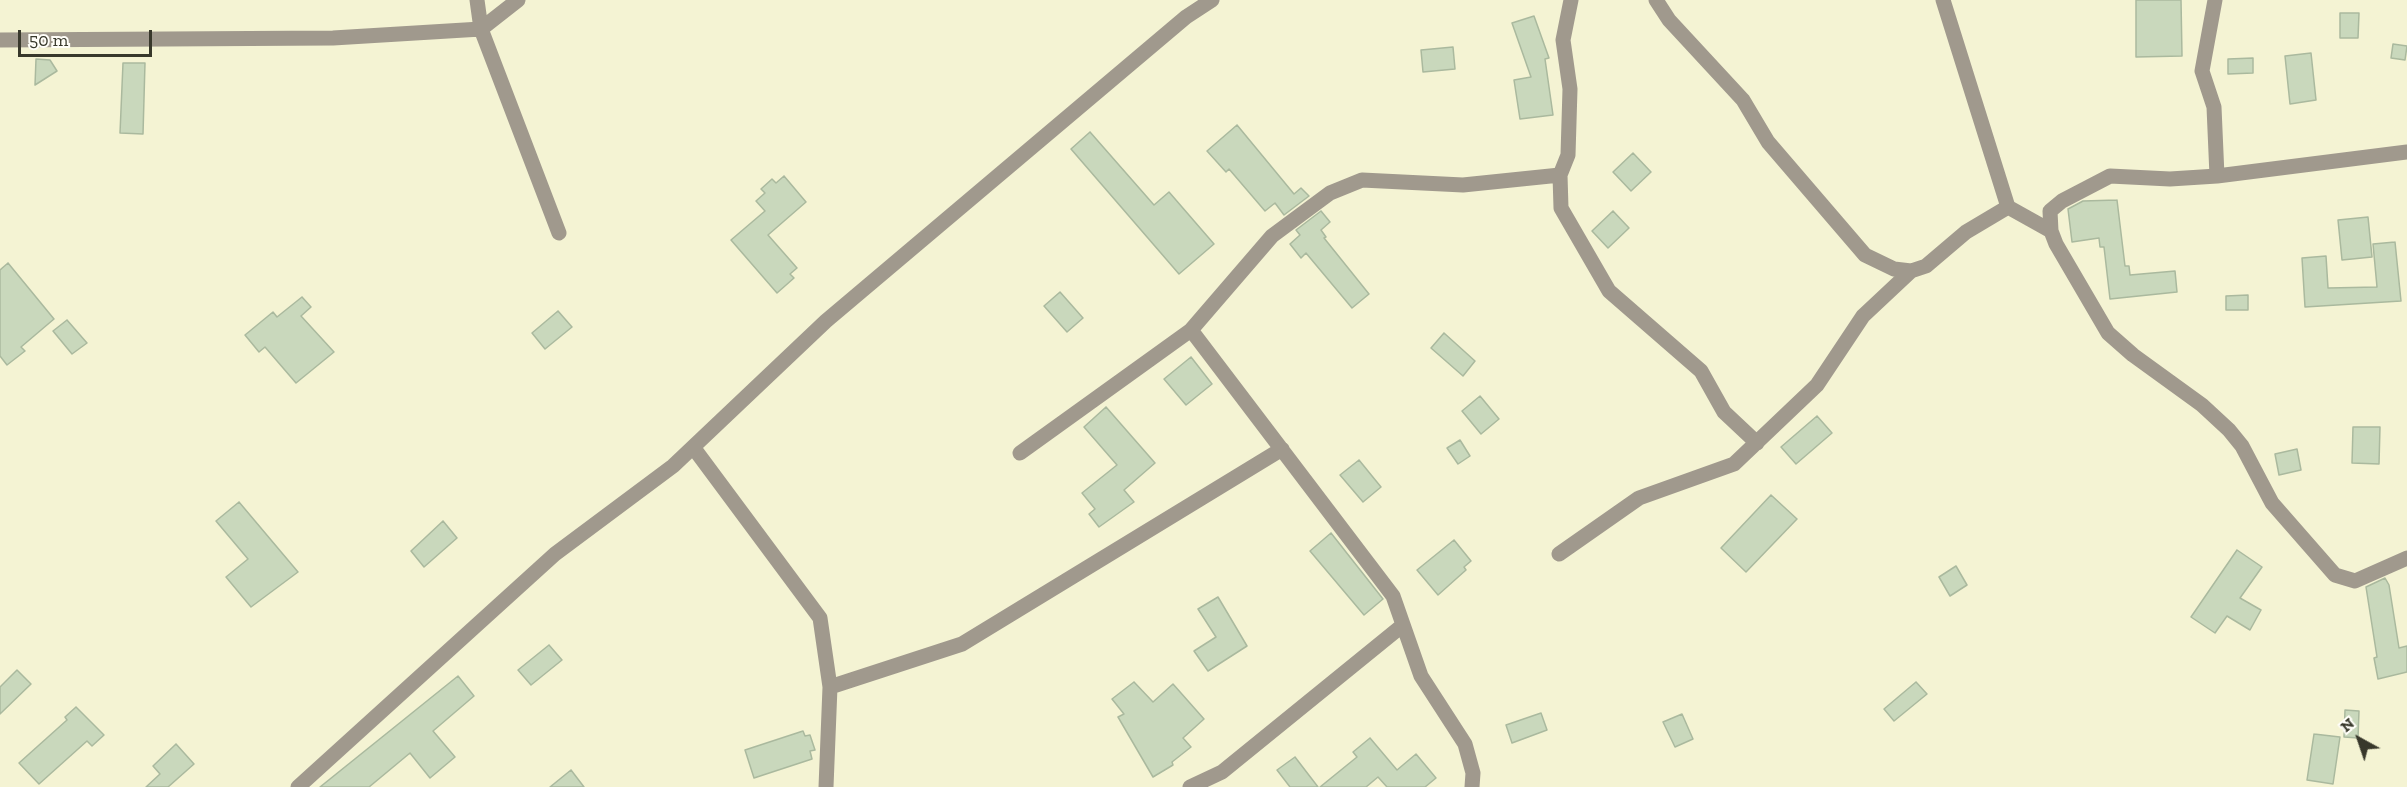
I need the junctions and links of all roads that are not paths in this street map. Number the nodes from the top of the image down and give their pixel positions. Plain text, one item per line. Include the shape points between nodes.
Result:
1 (477, 0) edge
2 (518, 0) edge
3 (1212, 0) edge
4 (1571, 0) edge
5 (1656, 0) edge
6 (1943, 0) edge
7 (2215, 0) edge
8 (481, 29) junction
9 (0, 40) edge
10 (2407, 152) edge
11 (1560, 175) junction
12 (2217, 176) junction
13 (2008, 207) junction
14 (2051, 231) junction
15 (559, 233) dead end
16 (1911, 271) junction
17 (1191, 330) junction
18 (1757, 443) junction
19 (693, 447) junction
20 (1282, 449) junction
21 (1020, 453) dead end
22 (1559, 554) dead end
23 (2407, 558) edge
24 (1403, 625) junction
25 (831, 687) junction
26 (298, 787) edge
27 (826, 787) edge
28 (1190, 787) edge
29 (1473, 787) edge

1 - 8 street
2 - 8 street
3 - 19 street via 1186,17 826,321
4 - 11 street via 1563,40 1570,89 1568,155
5 - 16 street via 1669,20 1743,100 1768,142 1865,255 1894,269
6 - 13 street
7 - 12 street via 2202,71 2214,107
8 - 9 street via 333,38
8 - 15 street
10 - 12 street
11 - 17 street via 1463,185 1362,180 1330,193 1272,236
11 - 18 street via 1561,208 1609,291 1701,371 1724,412
12 - 14 street via 2110,176 2050,211
13 - 14 street
13 - 16 street via 1966,232 1926,266
14 - 23 street via 2108,333 2229,430 2242,446 2272,503 2335,575 2355,581
16 - 18 street via 1863,316 1817,385
17 - 20 street
17 - 21 street
18 - 22 street via 1734,464 1639,498
19 - 25 street via 820,618
19 - 26 street via 555,554
20 - 24 street via 1393,596
20 - 25 street via 962,644
24 - 28 street via 1222,772
24 - 29 street via 1421,676 1465,744
25 - 27 street

